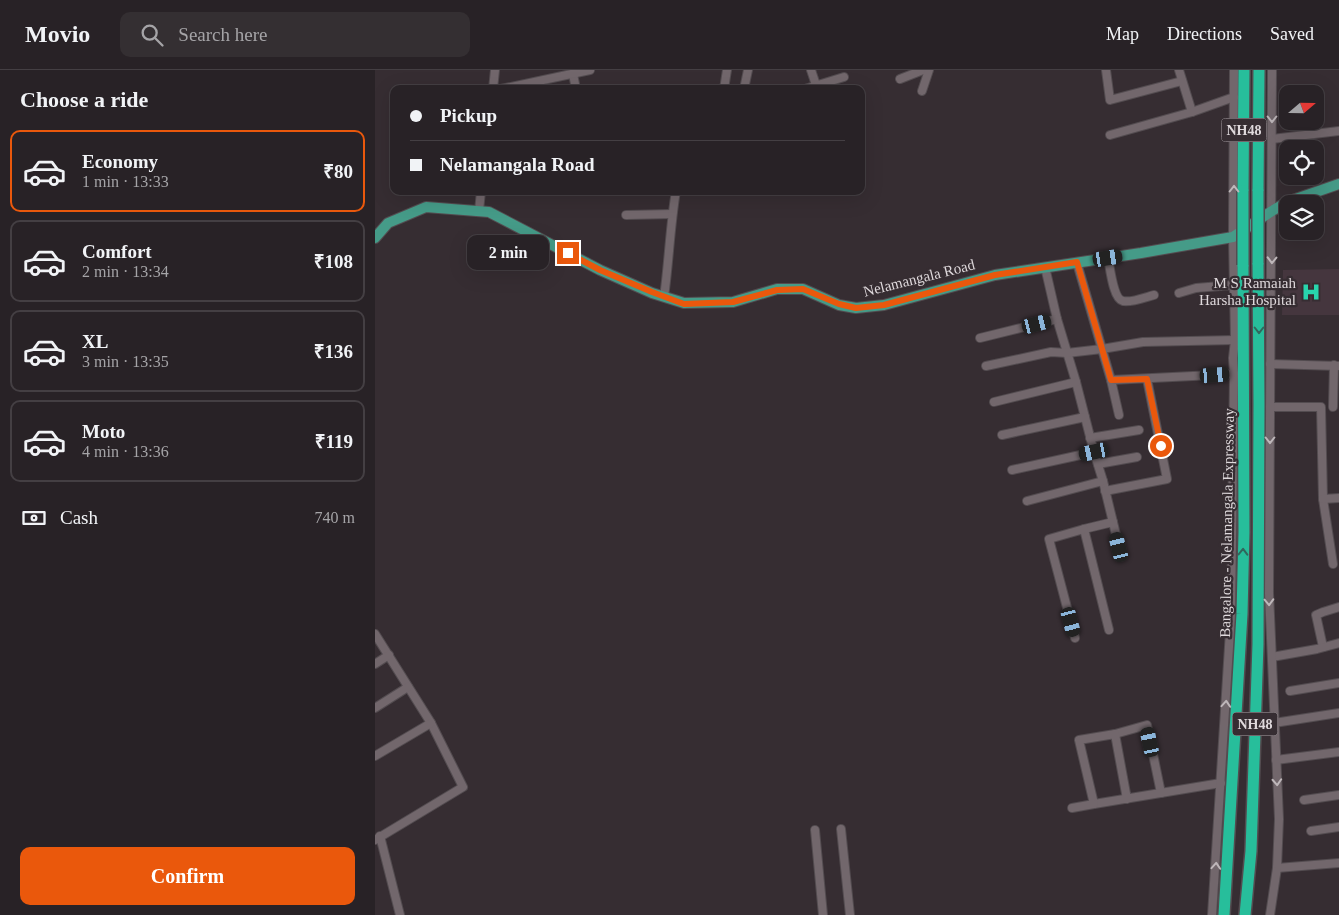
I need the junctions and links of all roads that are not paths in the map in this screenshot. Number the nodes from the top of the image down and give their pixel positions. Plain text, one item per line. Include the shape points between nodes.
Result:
1 (495, 70) edge
2 (590, 70) edge
3 (727, 70) edge
4 (748, 70) edge
5 (811, 70) edge
6 (923, 70) edge
7 (929, 70) edge
8 (1106, 70) edge
9 (1179, 70) edge
10 (1234, 70) edge
11 (1244, 70) edge
12 (1259, 70) edge
13 (1272, 70) edge
14 (573, 74) junction
15 (844, 77) dead end
16 (900, 79) dead end
17 (1182, 81) junction
18 (493, 85) edge
19 (520, 85) edge
20 (575, 85) edge
21 (725, 85) edge
22 (745, 85) edge
23 (816, 85) joint
24 (922, 92) dead end
25 (1234, 97) junction
26 (1192, 112) junction
27 (1339, 131) edge
28 (1110, 135) dead end
29 (1272, 139) junction
30 (1339, 184) edge
31 (481, 195) edge
32 (675, 195) edge
33 (479, 211) junction
34 (1272, 211) junction
35 (672, 214) junction
36 (626, 215) dead end
37 (1233, 237) junction
38 (375, 238) edge
39 (1108, 258) junction
40 (1077, 262) junction
41 (1045, 267) junction
42 (1233, 285) junction
43 (1179, 293) dead end
44 (1154, 295) dead end
45 (664, 297) junction
46 (1057, 319) junction
47 (980, 338) dead end
48 (1235, 340) junction
49 (1102, 349) junction
50 (1067, 353) junction
51 (1270, 364) junction
52 (986, 366) dead end
53 (1336, 366) edge
54 (1234, 374) junction
55 (1147, 379) junction
56 (1111, 380) junction
57 (1076, 382) junction
58 (994, 402) dead end
59 (1270, 407) junction
60 (1321, 407) junction
61 (1336, 407) edge
62 (1119, 415) dead end
63 (1085, 417) junction
64 (1139, 430) dead end
65 (1002, 436) dead end
66 (1090, 438) junction
67 (1094, 452) junction
68 (1137, 457) dead end
69 (1098, 464) junction
70 (1012, 470) dead end
71 (1103, 481) junction
72 (1105, 491) junction
73 (1339, 498) edge
74 (1323, 499) junction
75 (1027, 501) dead end
76 (1113, 522) junction
77 (1084, 529) junction
78 (1119, 547) dead end
79 (1333, 564) dead end
80 (1339, 607) edge
81 (1109, 630) dead end
82 (375, 634) edge
83 (1075, 638) dead end
84 (1339, 643) edge
85 (1323, 647) junction
86 (389, 655) junction
87 (1272, 657) junction
88 (375, 664) edge
89 (1339, 683) edge
90 (408, 687) junction
91 (1290, 691) dead end
92 (375, 708) edge
93 (1339, 713) edge
94 (431, 723) junction
95 (1274, 723) junction
96 (1115, 734) junction
97 (1339, 752) edge
98 (375, 756) edge
99 (1276, 760) junction
100 (1221, 783) junction
101 (1161, 793) junction
102 (1339, 795) edge
103 (1127, 799) junction
104 (1304, 800) dead end
105 (1094, 804) junction
106 (1072, 808) dead end
107 (1339, 827) edge
108 (841, 829) dead end
109 (815, 830) dead end
110 (1311, 831) dead end
111 (378, 838) edge
112 (1339, 863) edge
113 (1277, 868) junction
114 (400, 915) edge
115 (823, 915) edge
116 (850, 915) edge
117 (1212, 915) edge
118 (1224, 915) edge
119 (1245, 915) edge
120 (1270, 915) edge

1 - 18 street
2 - 14 street
3 - 21 street
4 - 22 street
5 - 23 street
6 - 16 street
7 - 24 street
8 - 17 street via 1110,100
9 - 17 street
10 - 25 street
118 -> 11 highway, Bangalore - Nelamangala Expressway / NH48, bridge via 1244,532
12 -> 119 highway, Bangalore - Nelamangala Expressway / NH48, bridge via 1258,644 1251,851
13 -> 29 street
14 - 19 street
14 - 20 street
15 - 23 street
17 - 26 street
25 - 26 street
37 -> 25 street
26 - 28 street
27 - 29 street
29 - 34 street
30 - 34 main road via 1287,202
31 - 33 street
32 - 35 street
33 - 38 main road, Nelamangala Road via 426,207 388,223
33 - 45 main road, Nelamangala Road via 489,212 600,270
34 - 37 main road
34 -> 51 street
35 - 36 street
35 - 45 street
37 - 39 main road, Nelamangala Road
37 - 42 street
39 - 40 main road, Nelamangala Road
39 - 44 street via 1119,300 1125,302
40 - 41 main road, Nelamangala Road
40 - 49 street
41 - 45 main road, Nelamangala Road via 995,275 884,305 856,308 803,289 777,290 733,302 684,304
41 - 46 street
42 - 43 street
42 - 48 street
46 - 47 street
46 - 50 street
48 - 49 street via 1143,342
48 - 54 street
49 - 50 street
49 - 56 street
50 - 52 street via 1051,352
50 - 57 street
51 - 53 street
51 - 59 street
53 - 61 street
54 - 55 street
100 -> 54 street via 1231,615
55 - 56 street
55 - 72 street via 1167,480
56 - 62 street
57 - 58 street
57 - 63 street
59 - 60 street
59 -> 87 street
60 - 61 street
60 - 74 street
63 - 65 street
63 - 66 street
64 - 66 street
66 - 67 street
67 - 69 street
67 - 70 street
68 - 69 street
69 - 71 street
71 - 72 street
71 - 75 street
72 - 76 street
73 - 74 street
74 - 79 street
76 - 77 street
76 - 78 street
77 - 81 street
77 - 83 street via 1049,538
80 - 85 street via 1316,615
82 - 86 street
84 - 85 street
85 - 87 street
86 - 88 street
86 - 90 street
87 - 95 street
89 - 91 street
90 - 92 street
90 - 94 street
93 - 95 street
94 - 98 street
94 - 111 street via 463,787
95 - 99 street
96 - 101 street via 1147,725
96 - 103 street
96 - 105 street via 1079,740
97 - 99 street
99 -> 113 street
100 - 101 street
117 -> 100 street
101 - 103 street
102 - 104 street
103 - 105 street
105 - 106 street
107 - 110 street
108 - 116 street
109 - 115 street
111 - 114 street
112 - 113 street
113 - 120 street

